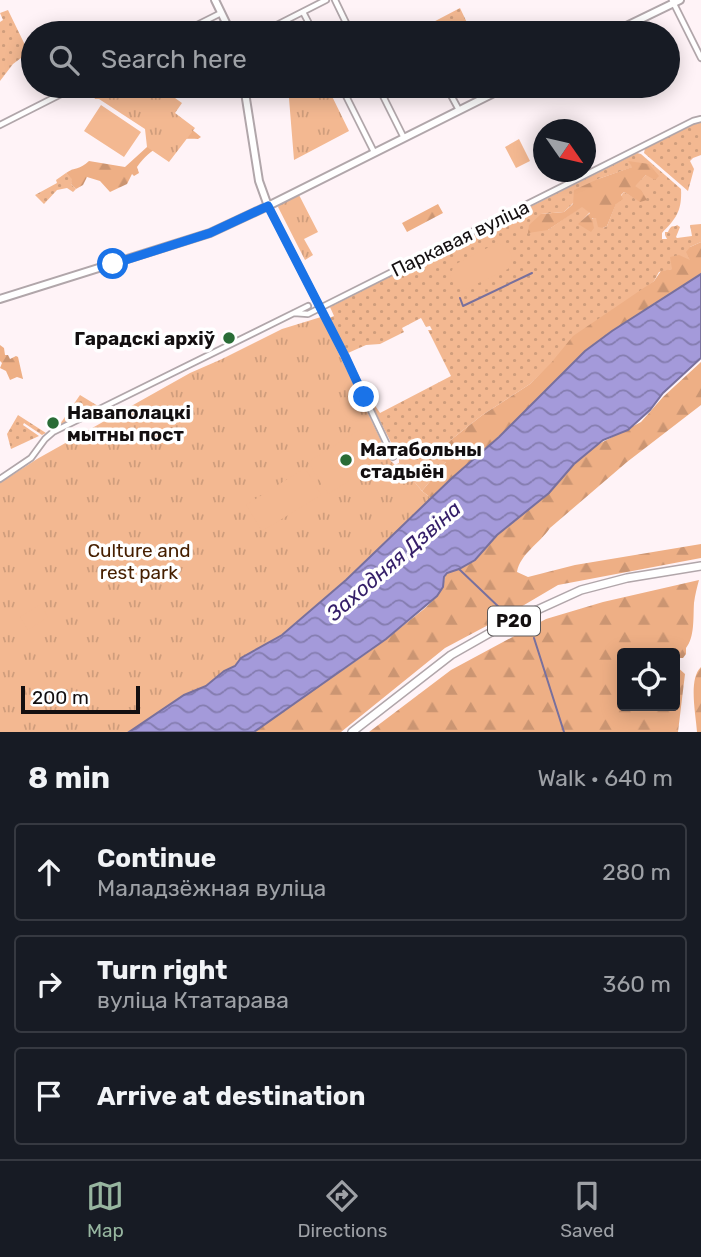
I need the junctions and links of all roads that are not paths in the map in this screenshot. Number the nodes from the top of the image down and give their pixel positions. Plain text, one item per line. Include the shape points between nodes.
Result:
1 (215, 0) edge
2 (326, 0) edge
3 (335, 0) edge
4 (675, 1) edge
5 (303, 12) junction
6 (221, 13) junction
7 (205, 21) edge
8 (225, 21) edge
9 (285, 21) edge
10 (308, 21) edge
11 (345, 21) edge
12 (636, 21) edge
13 (701, 58) edge
14 (53, 98) edge
15 (246, 98) edge
16 (347, 98) edge
17 (384, 98) edge
18 (452, 98) edge
19 (484, 98) edge
20 (459, 110) junction
21 (701, 119) edge
22 (0, 125) edge
23 (404, 138) junction
24 (374, 152) junction
25 (268, 206) junction
26 (0, 299) edge
27 (309, 306) dead end
28 (320, 308) junction
29 (294, 313) junction
30 (393, 457) dead end
31 (0, 479) edge
32 (701, 565) edge
33 (352, 732) edge

1 - 6 main road
2 - 5 street
3 - 11 street
4 - 12 main road
4 - 13 street
5 - 9 street
5 - 10 street
6 - 7 street
6 - 8 main road
14 - 22 street
15 - 25 main road via 259,181
16 - 24 street
17 - 23 street
18 - 20 street
19 - 20 main road
20 - 23 main road
21 - 28 street, Паркавая вуліца
23 - 24 main road
24 - 25 main road
25 - 26 main road via 210,233
25 - 28 street
27 - 29 street, Паркавая вуліца
28 - 29 street, Паркавая вуліца via 308,314
28 - 30 street
29 - 31 street, Паркавая вуліца via 53,432 31,458
32 - 33 main road, Р20 via 582,590 502,626 451,655

